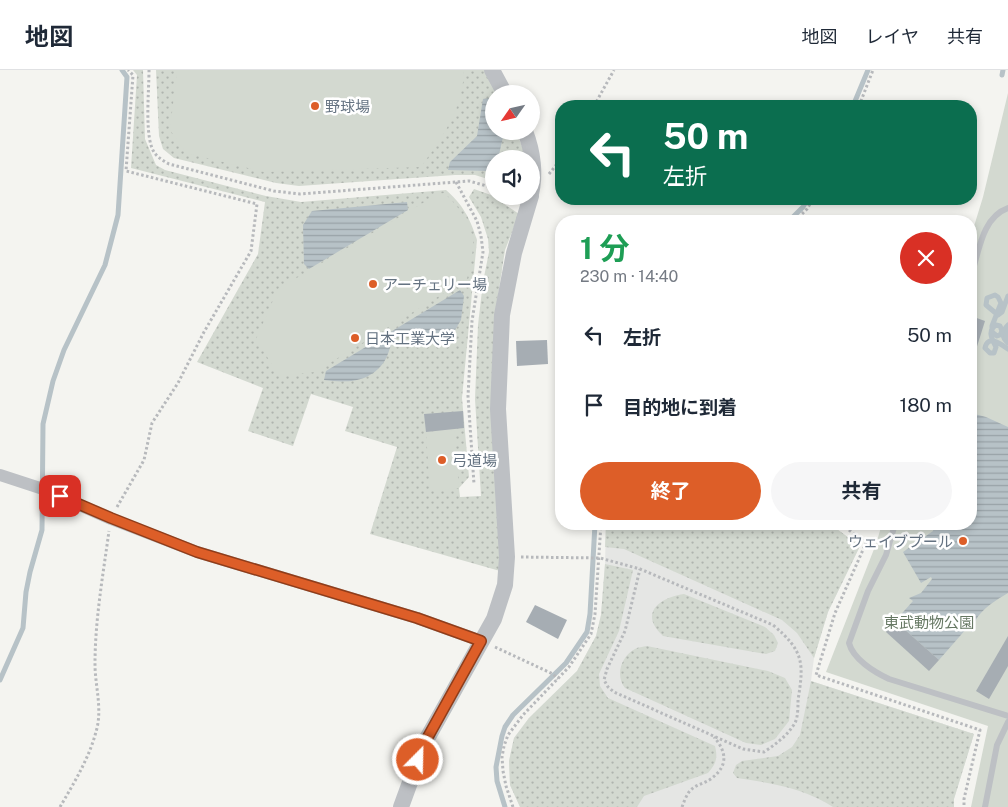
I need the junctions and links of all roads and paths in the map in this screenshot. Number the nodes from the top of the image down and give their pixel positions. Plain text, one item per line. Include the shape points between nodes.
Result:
1 (128, 70) edge
2 (149, 70) edge
3 (492, 70) edge
4 (614, 70) edge
5 (873, 70) edge
6 (500, 85) edge
7 (597, 100) edge
8 (861, 100) edge
9 (456, 182) junction
10 (485, 185) edge
11 (528, 205) edge
12 (809, 205) edge
13 (1008, 208) edge
14 (801, 215) edge
15 (977, 257) edge
16 (0, 475) edge
17 (474, 484) dead end
18 (111, 518) junction
19 (601, 530) edge
20 (893, 530) edge
21 (507, 557) junction
22 (600, 558) junction
23 (640, 569) junction
24 (485, 643) junction
25 (558, 679) junction
26 (1008, 716) edge
27 (1008, 722) edge
28 (712, 735) junction
29 (60, 807) edge
30 (401, 807) edge
31 (514, 807) edge
32 (682, 807) edge
33 (986, 807) edge

1 - 18 path via 133,75 126,171 257,204 251,251 178,383 152,423 144,460
2 - 9 path via 150,136 153,150 169,164 274,191 300,194
3 - 6 street
4 - 7 path
5 - 8 path
9 - 10 path via 469,181
9 - 17 path via 477,221 483,252 472,321 468,396
11 - 21 street via 514,253 502,315 498,409
12 - 14 path
13 - 15 lane via 995,215 987,225
16 - 18 street
18 - 24 street via 197,552 417,618
18 - 29 path via 94,664 98,725 84,766
19 - 22 path
20 - 26 lane via 849,643 851,651 876,673 889,679
21 - 22 path
21 - 24 street via 505,585
22 - 23 path
22 - 25 path via 591,634
23 - 28 path via 626,631 604,680 614,692
23 - 28 path via 774,625 789,638 798,655 802,671 796,722 782,740 764,752 743,749
24 - 25 path
24 - 30 street via 424,744
25 - 31 path via 523,715 506,740 503,771
27 - 33 lane via 996,745
28 - 32 path via 725,756 722,767 712,778 689,792

